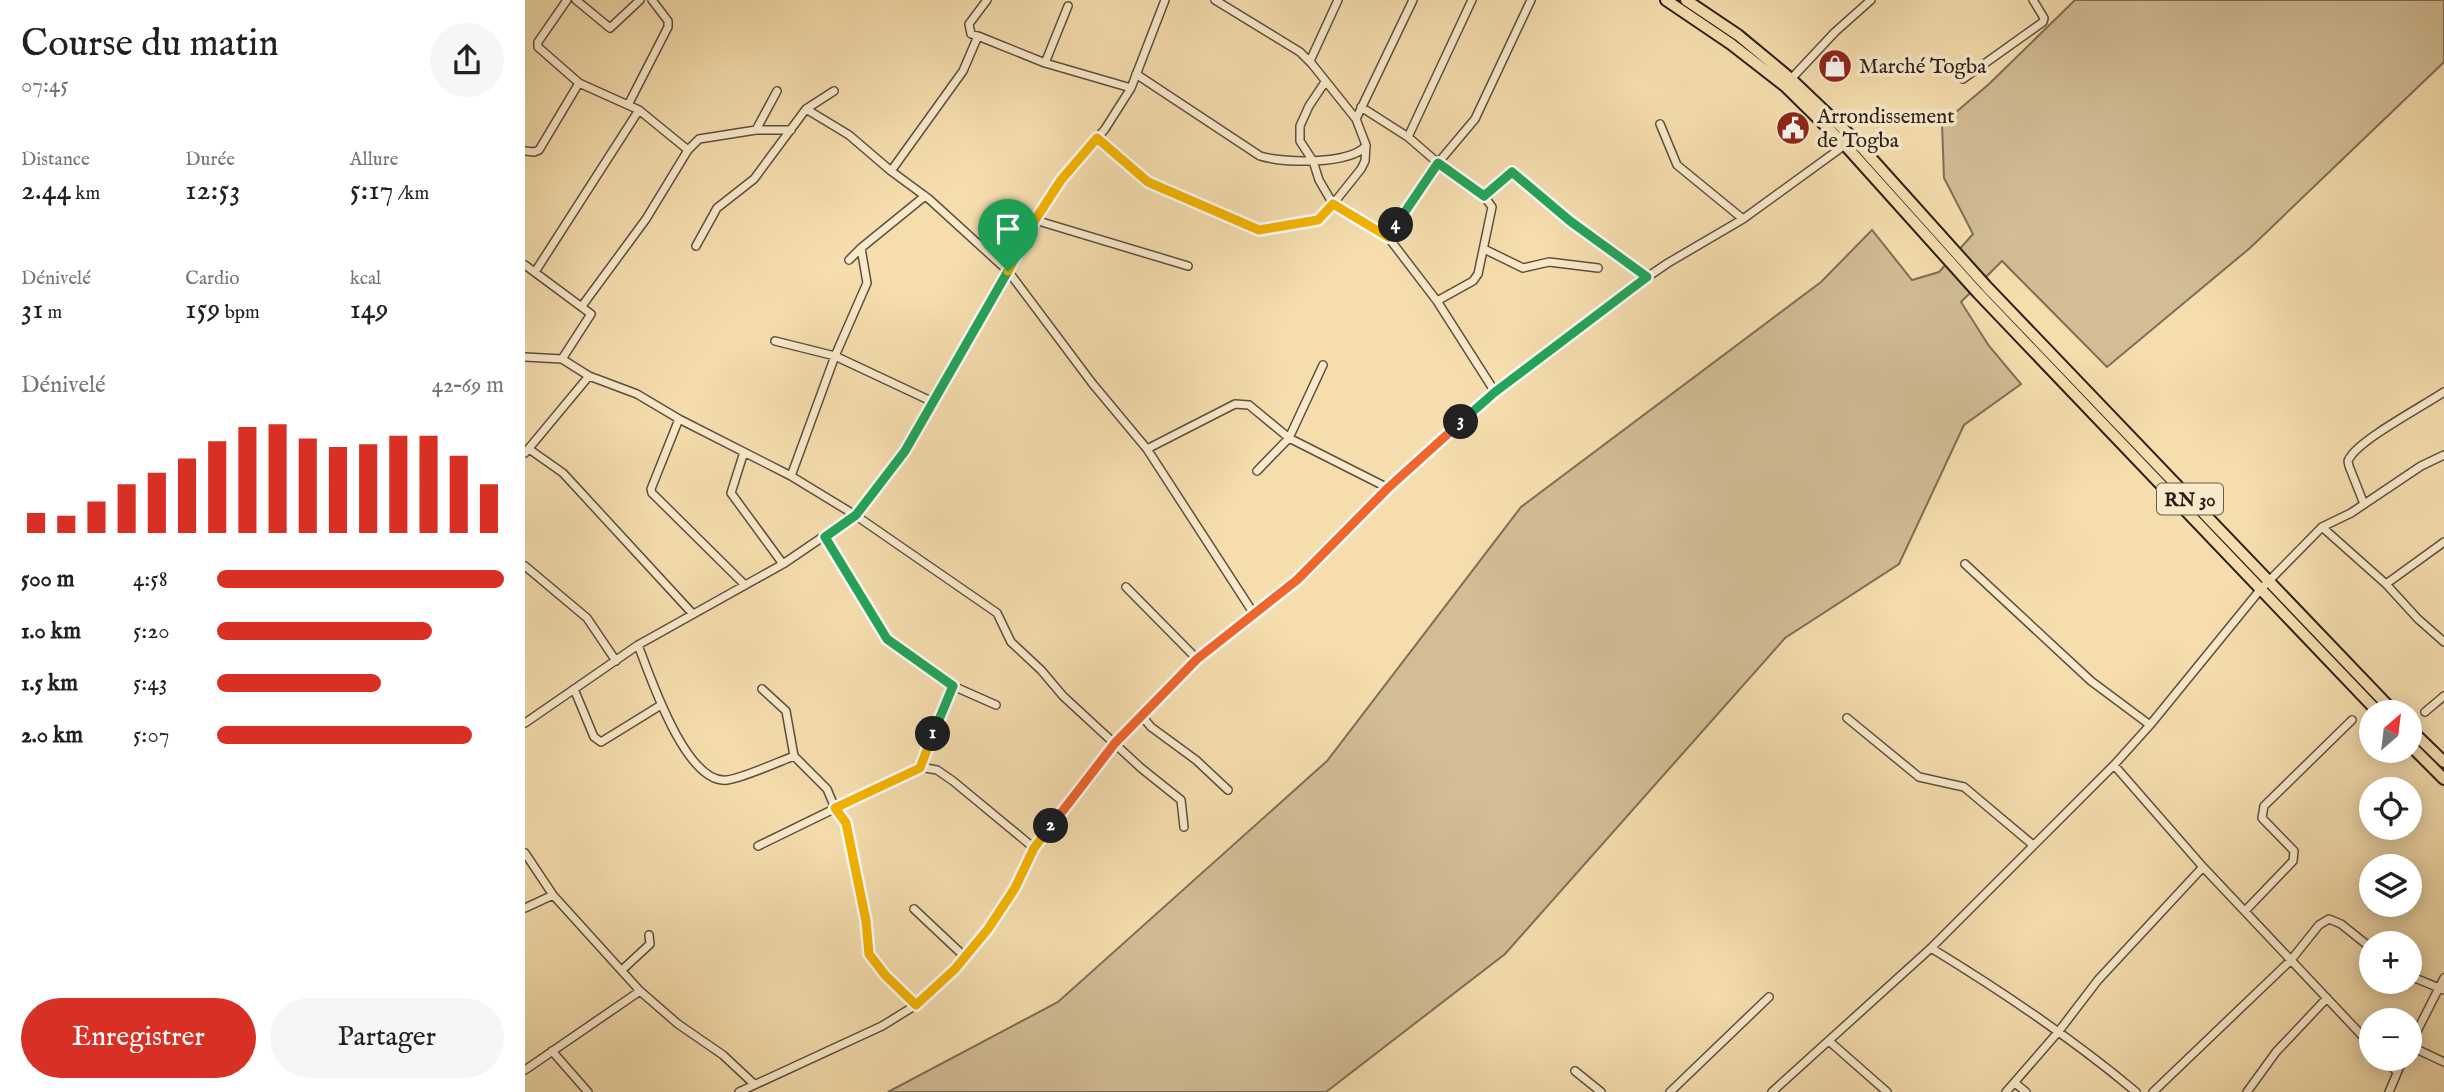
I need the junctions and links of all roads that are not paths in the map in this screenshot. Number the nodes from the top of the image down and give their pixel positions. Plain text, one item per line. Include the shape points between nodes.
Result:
1 (567, 0) edge
2 (576, 0) edge
3 (641, 0) edge
4 (652, 0) edge
5 (987, 0) edge
6 (1165, 0) edge
7 (1215, 0) edge
8 (1338, 0) edge
9 (1413, 0) edge
10 (1472, 0) edge
11 (1531, 0) edge
12 (1667, 0) edge
13 (1686, 0) edge
14 (1871, 0) edge
15 (2033, 0) edge
16 (1068, 6) dead end
17 (978, 37) junction
18 (1310, 61) junction
19 (1045, 63) junction
20 (1136, 74) junction
21 (1963, 79) dead end
22 (1325, 82) junction
23 (579, 83) junction
24 (1788, 83) junction
25 (1131, 88) junction
26 (777, 91) dead end
27 (834, 91) dead end
28 (628, 105) junction
29 (1361, 107) junction
30 (806, 109) junction
31 (639, 110) junction
32 (1356, 118) junction
33 (1660, 124) dead end
34 (755, 130) junction
35 (791, 130) junction
36 (1408, 137) junction
37 (1097, 138) junction
38 (1366, 145) junction
39 (1845, 145) junction
40 (688, 150) junction
41 (525, 151) edge
42 (1313, 161) junction
43 (1438, 163) junction
44 (891, 171) junction
45 (925, 196) junction
46 (1484, 196) junction
47 (1333, 204) junction
48 (1743, 219) junction
49 (1035, 220) junction
50 (1388, 237) junction
51 (696, 246) dead end
52 (861, 248) junction
53 (1484, 249) junction
54 (1950, 253) junction
55 (849, 260) dead end
56 (525, 265) edge
57 (1188, 266) dead end
58 (1598, 268) dead end
59 (1008, 271) junction
60 (535, 272) junction
61 (1647, 277) junction
62 (1437, 301) junction
63 (582, 306) junction
64 (775, 341) dead end
65 (835, 356) junction
66 (525, 357) edge
67 (562, 359) junction
68 (1323, 365) dead end
69 (589, 376) junction
70 (1495, 392) junction
71 (2444, 392) edge
72 (933, 402) junction
73 (679, 419) junction
74 (1289, 438) junction
75 (1147, 449) junction
76 (527, 451) edge
77 (744, 452) junction
78 (2442, 458) edge
79 (1257, 471) dead end
80 (791, 476) junction
81 (1388, 488) junction
82 (2364, 504) junction
83 (856, 515) junction
84 (2322, 527) junction
85 (825, 537) junction
86 (2444, 542) edge
87 (783, 564) junction
88 (1965, 564) dead end
89 (525, 566) edge
90 (2386, 584) junction
91 (745, 585) junction
92 (2264, 586) junction
93 (1126, 587) dead end
94 (692, 613) junction
95 (1254, 614) junction
96 (2444, 642) edge
97 (638, 645) junction
98 (1197, 659) junction
99 (616, 661) junction
100 (953, 686) junction
101 (574, 689) junction
102 (762, 689) dead end
103 (2444, 696) edge
104 (2367, 700) edge
105 (2382, 700) edge
106 (661, 705) junction
107 (996, 705) dead end
108 (2425, 712) dead end
109 (1141, 715) junction
110 (1847, 718) dead end
111 (2352, 720) dead end
112 (525, 723) edge
113 (2150, 725) junction
114 (2422, 741) edge
115 (1115, 743) junction
116 (794, 756) junction
117 (2422, 757) edge
118 (2444, 762) edge
119 (2113, 765) junction
120 (920, 768) junction
121 (2444, 779) edge
122 (1229, 790) dead end
123 (835, 808) junction
124 (1184, 827) dead end
125 (2033, 845) junction
126 (758, 846) dead end
127 (1034, 848) junction
128 (525, 853) edge
129 (2203, 867) junction
130 (553, 895) junction
131 (525, 908) edge
132 (914, 909) dead end
133 (2245, 911) junction
134 (649, 935) dead end
135 (2359, 939) edge
136 (1931, 948) junction
137 (965, 957) junction
138 (2291, 960) junction
139 (622, 970) junction
140 (2444, 978) edge
141 (2422, 981) edge
142 (2442, 989) edge
143 (640, 991) junction
144 (1769, 997) dead end
145 (2327, 998) junction
146 (916, 1005) junction
147 (2422, 1025) edge
148 (2059, 1031) junction
149 (2359, 1032) edge
150 (1829, 1041) junction
151 (552, 1051) junction
152 (2422, 1052) edge
153 (2444, 1062) edge
154 (525, 1070) edge
155 (1575, 1071) dead end
156 (2397, 1072) edge
157 (2015, 1083) junction
158 (754, 1084) junction
159 (588, 1092) edge
160 (739, 1092) edge
161 (1601, 1092) edge
162 (1670, 1092) edge
163 (1772, 1092) edge
164 (1887, 1092) edge
165 (2006, 1092) edge
166 (2026, 1092) edge
167 (2136, 1092) edge
168 (2153, 1092) edge
169 (2247, 1092) edge
170 (2389, 1092) edge

1 - 23 street via 537,46
2 - 3 street via 610,28
4 - 28 street via 669,25
5 - 17 street via 969,23 971,34
6 - 20 street
7 - 18 street
8 - 18 street
9 - 29 street
10 - 36 street
11 - 43 street via 1475,119
12 - 24 main road, RN 30
13 - 24 main road, RN 30 via 1738,36
14 - 24 street
15 - 21 street via 2043,22
16 - 19 street
17 - 19 street
17 - 44 street via 958,79
18 - 22 street
19 - 25 street
20 - 25 street
20 - 42 street via 1260,156
22 - 32 street
22 - 42 street via 1300,126 1300,141
23 - 28 street
23 - 41 street via 539,150
24 - 39 main road, RN 30
24 - 54 main road, RN 30 via 1854,139
25 - 37 street
26 - 34 street
27 - 30 street
28 - 31 street
29 - 32 street
29 - 36 street
30 - 35 street
30 - 44 street via 849,135
31 - 40 street
31 - 60 street
32 - 38 street
33 - 48 street via 1677,165
34 - 35 street
34 - 40 street via 699,139
35 - 51 street via 754,179 717,208
36 - 43 street
37 - 47 street via 1148,182 1259,230 1318,220
37 - 49 street
38 - 42 street via 1354,154
38 - 47 street via 1361,169
39 - 48 street
39 - 54 main road, RN 30
40 - 63 street via 646,219
42 - 47 street
43 - 46 street
43 - 50 street
44 - 45 street
45 - 52 street
45 - 59 street
46 - 53 street via 1492,207
46 - 61 street via 1512,172
47 - 50 street
48 - 61 street
49 - 57 street
49 - 59 street
50 - 62 street
52 - 55 street
52 - 65 street via 867,284
53 - 58 street via 1524,268 1549,262
53 - 62 street via 1473,281
54 - 92 main road, RN 30
56 - 60 street
59 - 72 street
59 - 75 street
60 - 63 street
61 - 70 street
62 - 70 street
63 - 67 street via 591,317
64 - 65 street
65 - 72 street
65 - 80 street
66 - 67 street
67 - 69 street
68 - 74 street
69 - 73 street via 637,394
69 - 76 street
70 - 81 street
71 - 82 street via 2352,454 2349,466
72 - 83 street via 905,451
73 - 77 street
73 - 91 street via 652,494
74 - 75 street via 1249,405 1235,404
74 - 79 street
74 - 81 street
75 - 95 street
76 - 94 street via 563,474
77 - 80 street
77 - 87 street via 731,493
78 - 82 street via 2421,466
80 - 83 street
81 - 95 street via 1297,580
82 - 84 street
83 - 85 street
83 - 115 street via 997,613 1011,642
84 - 90 street
84 - 92 street
85 - 87 street
85 - 100 street via 887,639
86 - 90 street
87 - 91 street
88 - 113 street via 2091,681
89 - 99 street via 587,618
90 - 96 street
91 - 94 street
92 - 104 main road, RN 30
92 - 105 main road, RN 30
92 - 113 street
93 - 98 street
94 - 97 street
95 - 98 street
97 - 99 street
97 - 106 street
98 - 109 street
99 - 101 street
100 - 107 street
100 - 120 street
101 - 106 street via 594,737 601,742
101 - 112 street
102 - 116 street via 786,712
103 - 108 street
106 - 116 street via 685,749 714,779 728,780
109 - 115 street
109 - 122 street
110 - 125 street via 1919,777 1964,787
111 - 133 street via 2264,806 2262,818 2295,856
113 - 119 street
114 - 118 main road
115 - 124 street via 1181,800
115 - 127 street
116 - 123 street via 827,789
117 - 121 main road
119 - 125 street
119 - 129 street
120 - 123 street
120 - 127 street via 937,770 953,781
123 - 126 street
123 - 146 street via 846,823 869,954
125 - 136 street
127 - 137 street via 1015,888
128 - 130 street
129 - 133 street
129 - 148 street via 2098,980
130 - 131 street
130 - 139 street
132 - 137 street
133 - 138 street
134 - 139 street via 650,944
135 - 138 street via 2329,919
136 - 148 street
136 - 150 street
137 - 146 street
138 - 145 street
138 - 168 street
139 - 143 street
140 - 142 street
141 - 142 street
142 - 147 street
143 - 151 street
143 - 158 street
144 - 162 street
145 - 149 street
145 - 169 street via 2276,1052
146 - 158 street via 882,1026
148 - 157 street
148 - 167 street
150 - 163 street
150 - 164 street
151 - 154 street
151 - 159 street
152 - 153 street
155 - 161 street
156 - 170 street
157 - 165 street
157 - 166 street
158 - 160 street

